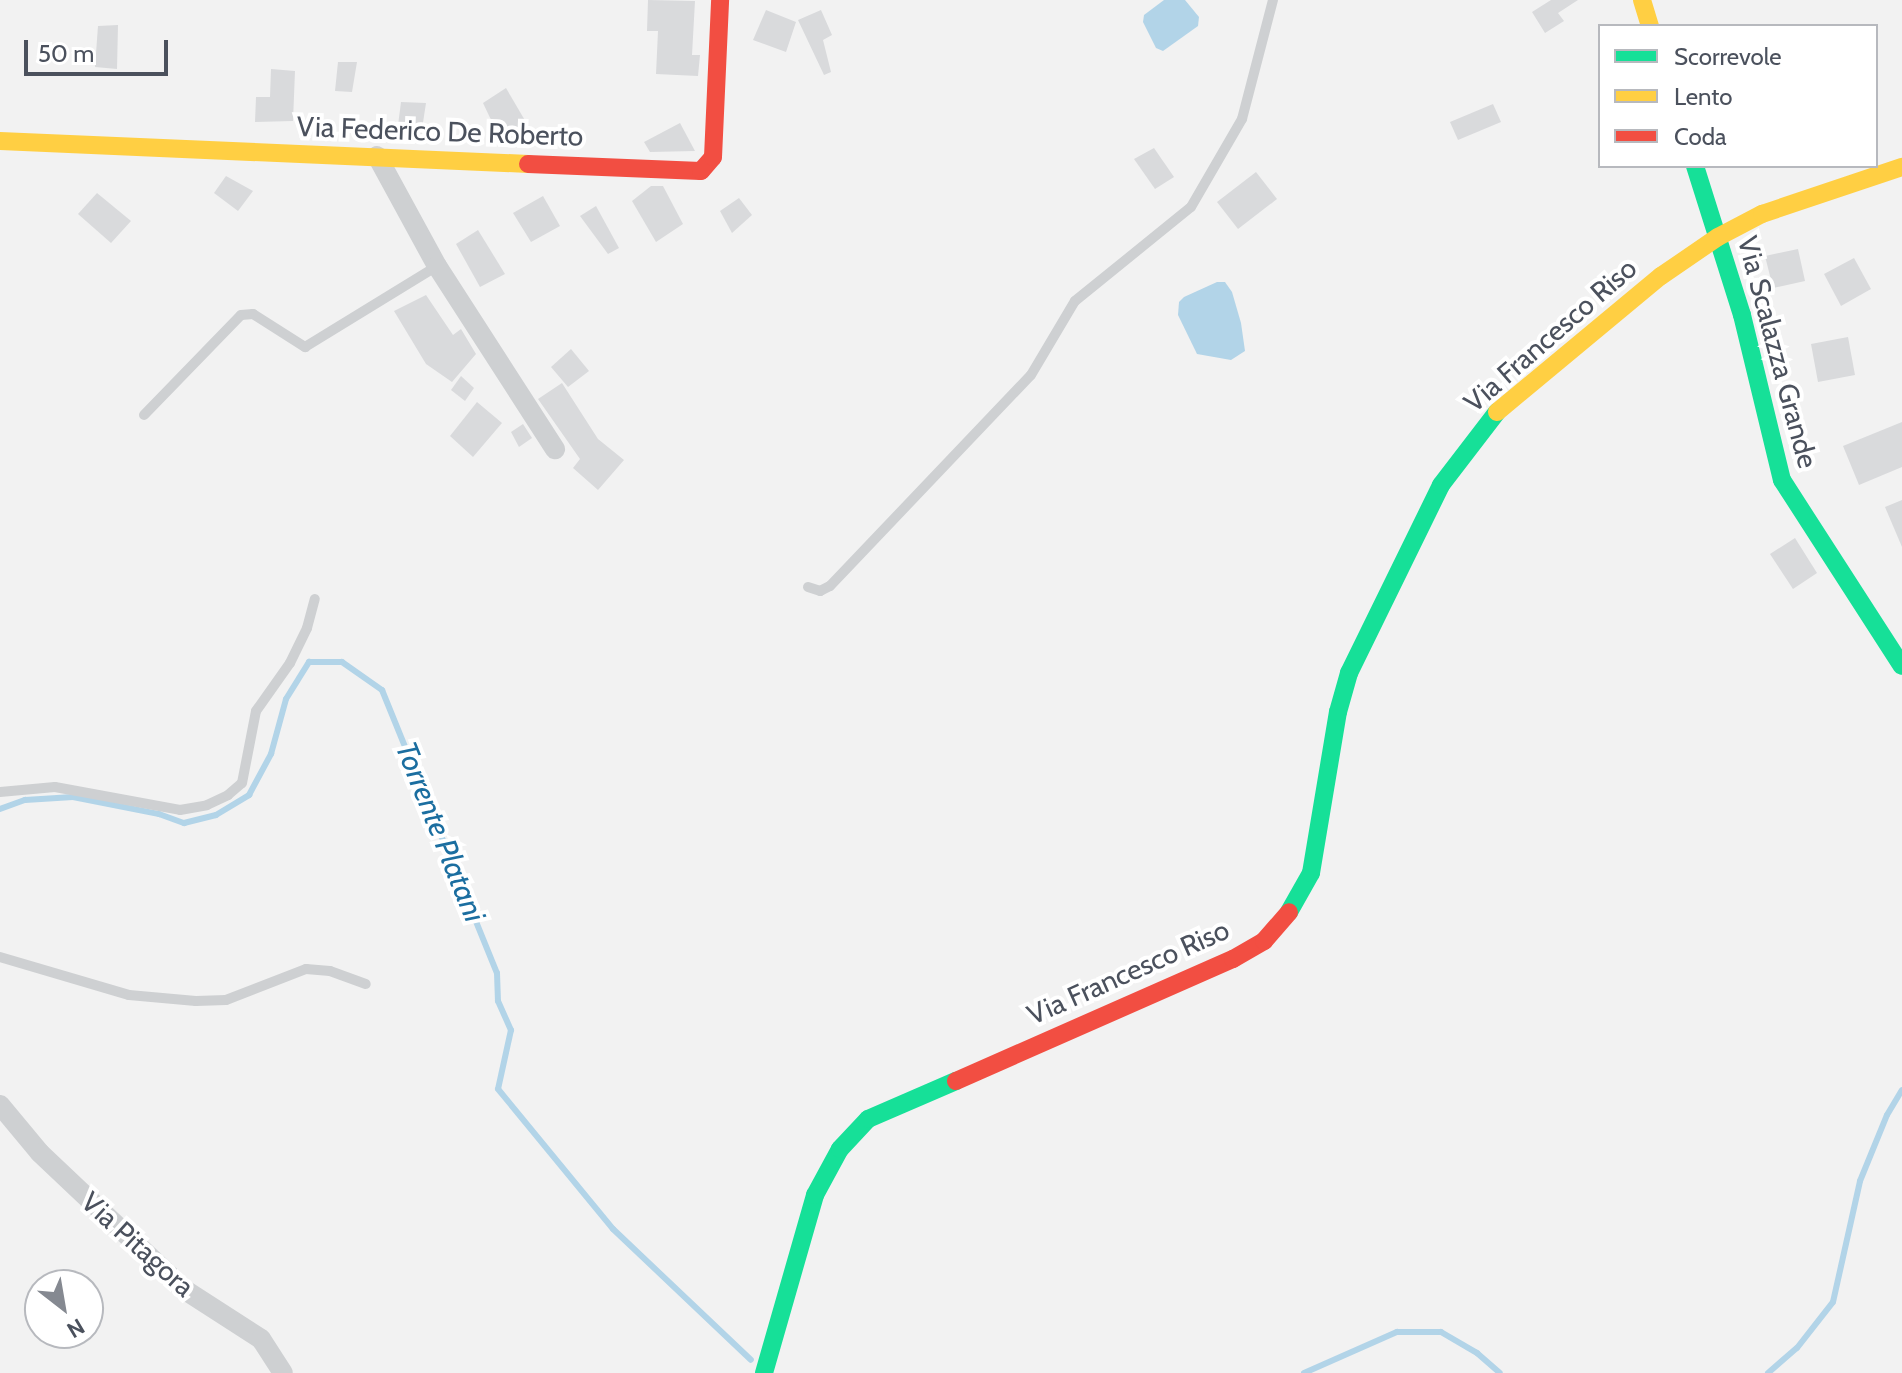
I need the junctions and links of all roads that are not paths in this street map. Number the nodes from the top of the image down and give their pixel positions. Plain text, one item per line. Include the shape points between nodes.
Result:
1 (720, 0) edge
2 (1273, 0) edge
3 (1642, 0) edge
4 (1649, 24) edge
5 (0, 141) edge
6 (377, 156) junction
7 (1902, 167) edge
8 (1696, 168) edge
9 (1718, 237) junction
10 (437, 266) junction
11 (144, 415) dead end
12 (555, 449) dead end
13 (808, 587) dead end
14 (315, 599) dead end
15 (1902, 666) edge
16 (0, 792) edge
17 (0, 957) edge
18 (366, 984) dead end
19 (0, 1105) edge
20 (283, 1373) edge
21 (764, 1373) edge

1 - 6 street, Via Federico De Roberto via 713,157 701,171
2 - 13 lane via 1242,119 1191,207 1075,301 1031,375 830,586 820,591
3 - 4 street
5 - 6 street, Via Federico De Roberto
6 - 10 street
7 - 9 street, Via Francesco Riso via 1762,214
8 - 9 street, Via Scalazza Grande
9 - 15 street, Via Scalazza Grande via 1782,480
9 - 21 street, Via Francesco Riso via 1661,276 1496,413 1441,485 1349,673 1311,873 1282,923 1233,959 868,1119 840,1149 815,1195
10 - 11 lane via 305,347 253,314 241,315
10 - 12 street
14 - 16 lane via 290,663 256,711 242,783 228,795 180,810 55,787
17 - 18 lane via 129,995 196,1001 226,1000 306,969
19 - 20 street, Via Pitagora via 40,1153 185,1290 261,1339

